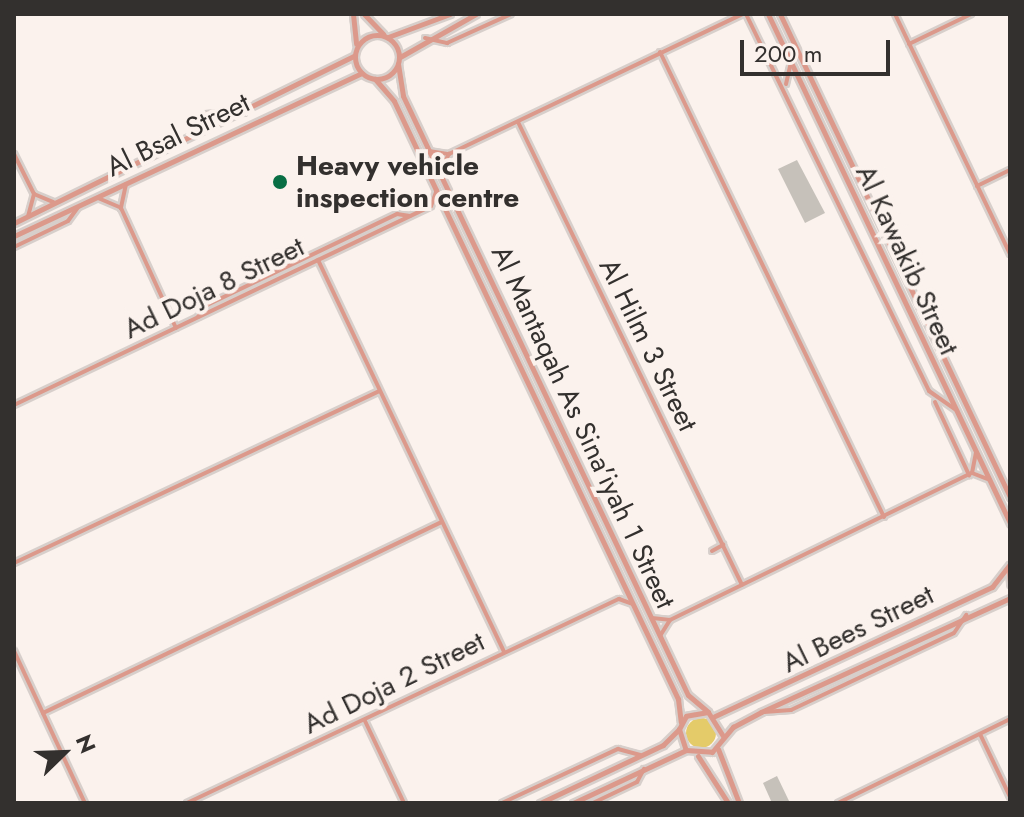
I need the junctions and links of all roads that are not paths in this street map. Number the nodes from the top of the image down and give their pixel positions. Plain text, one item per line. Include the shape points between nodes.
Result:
1 (353, 14) edge
2 (364, 14) edge
3 (450, 14) edge
4 (476, 14) edge
5 (511, 14) edge
6 (744, 14) edge
7 (760, 14) edge
8 (780, 14) edge
9 (895, 14) edge
10 (971, 14) edge
11 (442, 16) edge
12 (769, 16) edge
13 (386, 36) junction
14 (425, 38) junction
15 (909, 44) junction
16 (660, 52) junction
17 (355, 53) junction
18 (399, 61) junction
19 (791, 63) junction
20 (362, 73) junction
21 (375, 79) junction
22 (786, 88) junction
23 (248, 111) junction
24 (518, 122) junction
25 (193, 137) junction
26 (429, 151) junction
27 (14, 154) edge
28 (449, 154) junction
29 (1010, 170) edge
30 (439, 172) junction
31 (127, 182) junction
32 (977, 186) junction
33 (436, 190) junction
34 (34, 194) junction
35 (95, 197) junction
36 (57, 202) junction
37 (78, 205) junction
38 (431, 206) junction
39 (121, 208) junction
40 (447, 212) junction
41 (28, 216) junction
42 (410, 216) junction
43 (14, 223) edge
44 (14, 236) edge
45 (14, 247) edge
46 (1010, 254) edge
47 (318, 260) junction
48 (198, 317) junction
49 (176, 328) junction
50 (379, 391) junction
51 (935, 402) junction
52 (14, 405) edge
53 (957, 410) junction
54 (976, 453) junction
55 (971, 474) junction
56 (990, 480) junction
57 (1010, 497) edge
58 (884, 517) junction
59 (442, 522) junction
60 (1010, 523) edge
61 (723, 545) junction
62 (712, 551) dead end
63 (14, 563) edge
64 (1010, 564) edge
65 (623, 582) junction
66 (1010, 584) edge
67 (742, 585) junction
68 (1010, 598) edge
69 (619, 599) junction
70 (633, 604) junction
71 (966, 615) junction
72 (651, 618) junction
73 (670, 620) junction
74 (660, 636) junction
75 (14, 651) edge
76 (504, 653) junction
77 (708, 712) junction
78 (761, 712) junction
79 (43, 713) junction
80 (714, 716) junction
81 (1010, 719) edge
82 (365, 721) junction
83 (681, 722) junction
84 (679, 729) junction
85 (980, 734) junction
86 (723, 736) junction
87 (718, 748) junction
88 (686, 750) junction
89 (640, 755) junction
90 (698, 755) junction
91 (644, 769) junction
92 (1010, 797) edge
93 (848, 801) edge
94 (85, 803) edge
95 (187, 803) edge
96 (404, 803) edge
97 (502, 803) edge
98 (540, 803) edge
99 (573, 803) edge
100 (593, 803) edge
101 (728, 803) edge
102 (739, 803) edge
103 (838, 803) edge

1 - 17 street
2 - 13 street
3 - 11 street
4 - 14 street
5 - 14 street via 447,43
6 - 16 street
6 - 22 street
7 - 12 street
8 - 57 street, Al Kawakib Street
9 - 15 street
10 - 15 street
11 - 13 street
12 - 19 street, Al Kawakib Street
13 - 17 street via 368,36
13 - 18 street
14 - 18 street
15 - 32 street
16 - 24 street
16 - 58 street
17 - 20 street
17 - 23 street, Al Bsal Street
18 - 21 street
18 - 26 street, Al Mantaqah As Sina'iyah 1 Street via 403,96
19 - 22 street
19 - 53 street, Al Kawakib Street
20 - 21 street
20 - 31 street, Al Bsal Street
21 - 33 street, Al Mantaqah As Sina'iyah 1 Street via 394,101
22 - 51 street
23 - 25 street, Al Bsal Street
23 - 25 street via 205,114
24 - 28 street
24 - 61 street, Al Hilm 3 Street
25 - 36 street, Al Bsal Street
26 - 28 street
26 - 30 street, Al Mantaqah As Sina'iyah 1 Street
27 - 34 street
28 - 30 street
29 - 32 street
30 - 72 street, Al Mantaqah As Sina'iyah 1 Street
31 - 35 street, Al Bsal Street
31 - 39 street
32 - 46 street
33 - 38 street
33 - 40 street, Al Mantaqah As Sina'iyah 1 Street
34 - 36 street
34 - 41 street
35 - 37 street, Al Bsal Street
35 - 39 street
36 - 41 street, Al Bsal Street
37 - 44 street, Al Bsal Street
37 - 45 street via 68,221
38 - 40 street
38 - 42 street, Ad Doja 8 Street
39 - 49 street
40 - 65 street, Al Mantaqah As Sina'iyah 1 Street
41 - 43 street, Al Bsal Street
42 - 47 street, Ad Doja 8 Street
42 - 48 street via 397,214 207,305
47 - 48 street, Ad Doja 8 Street
47 - 50 street
48 - 49 street, Ad Doja 8 Street
49 - 52 street, Ad Doja 8 Street
50 - 59 street
50 - 63 street
51 - 53 street
51 - 55 street
53 - 54 street, Al Kawakib Street
54 - 55 street
54 - 56 street, Al Kawakib Street
55 - 56 street
55 - 58 street
56 - 60 street, Al Kawakib Street
58 - 67 street
59 - 76 street
59 - 79 street
61 - 62 street
61 - 67 street, Al Hilm 3 Street
64 - 66 street
64 - 80 street, Al Bees Street via 992,587
65 - 69 street
65 - 70 street, Al Mantaqah As Sina'iyah 1 Street
67 - 73 street
68 - 71 street, Al Bees Street
69 - 70 street
69 - 76 street, Ad Doja 2 Street
70 - 83 street, Al Mantaqah As Sina'iyah 1 Street via 678,699
71 - 78 street, Al Bees Street
71 - 78 street via 954,633 805,704 782,714
72 - 73 street
72 - 74 street, Al Mantaqah As Sina'iyah 1 Street
73 - 74 street
74 - 77 street, Al Mantaqah As Sina'iyah 1 Street via 688,695
75 - 79 street
76 - 82 street, Ad Doja 2 Street
77 - 80 street
77 - 83 street
78 - 86 street, Al Bees Street
79 - 94 street
80 - 86 street
81 - 85 street
82 - 95 street, Ad Doja 2 Street
82 - 96 street
83 - 84 street
84 - 88 street
84 - 89 street
85 - 92 street
85 - 93 street
86 - 87 street
87 - 90 street
87 - 102 street
88 - 90 street
88 - 91 street
89 - 97 street via 612,751
89 - 98 street
90 - 101 street
91 - 99 street
91 - 100 street via 637,782
93 - 103 street

